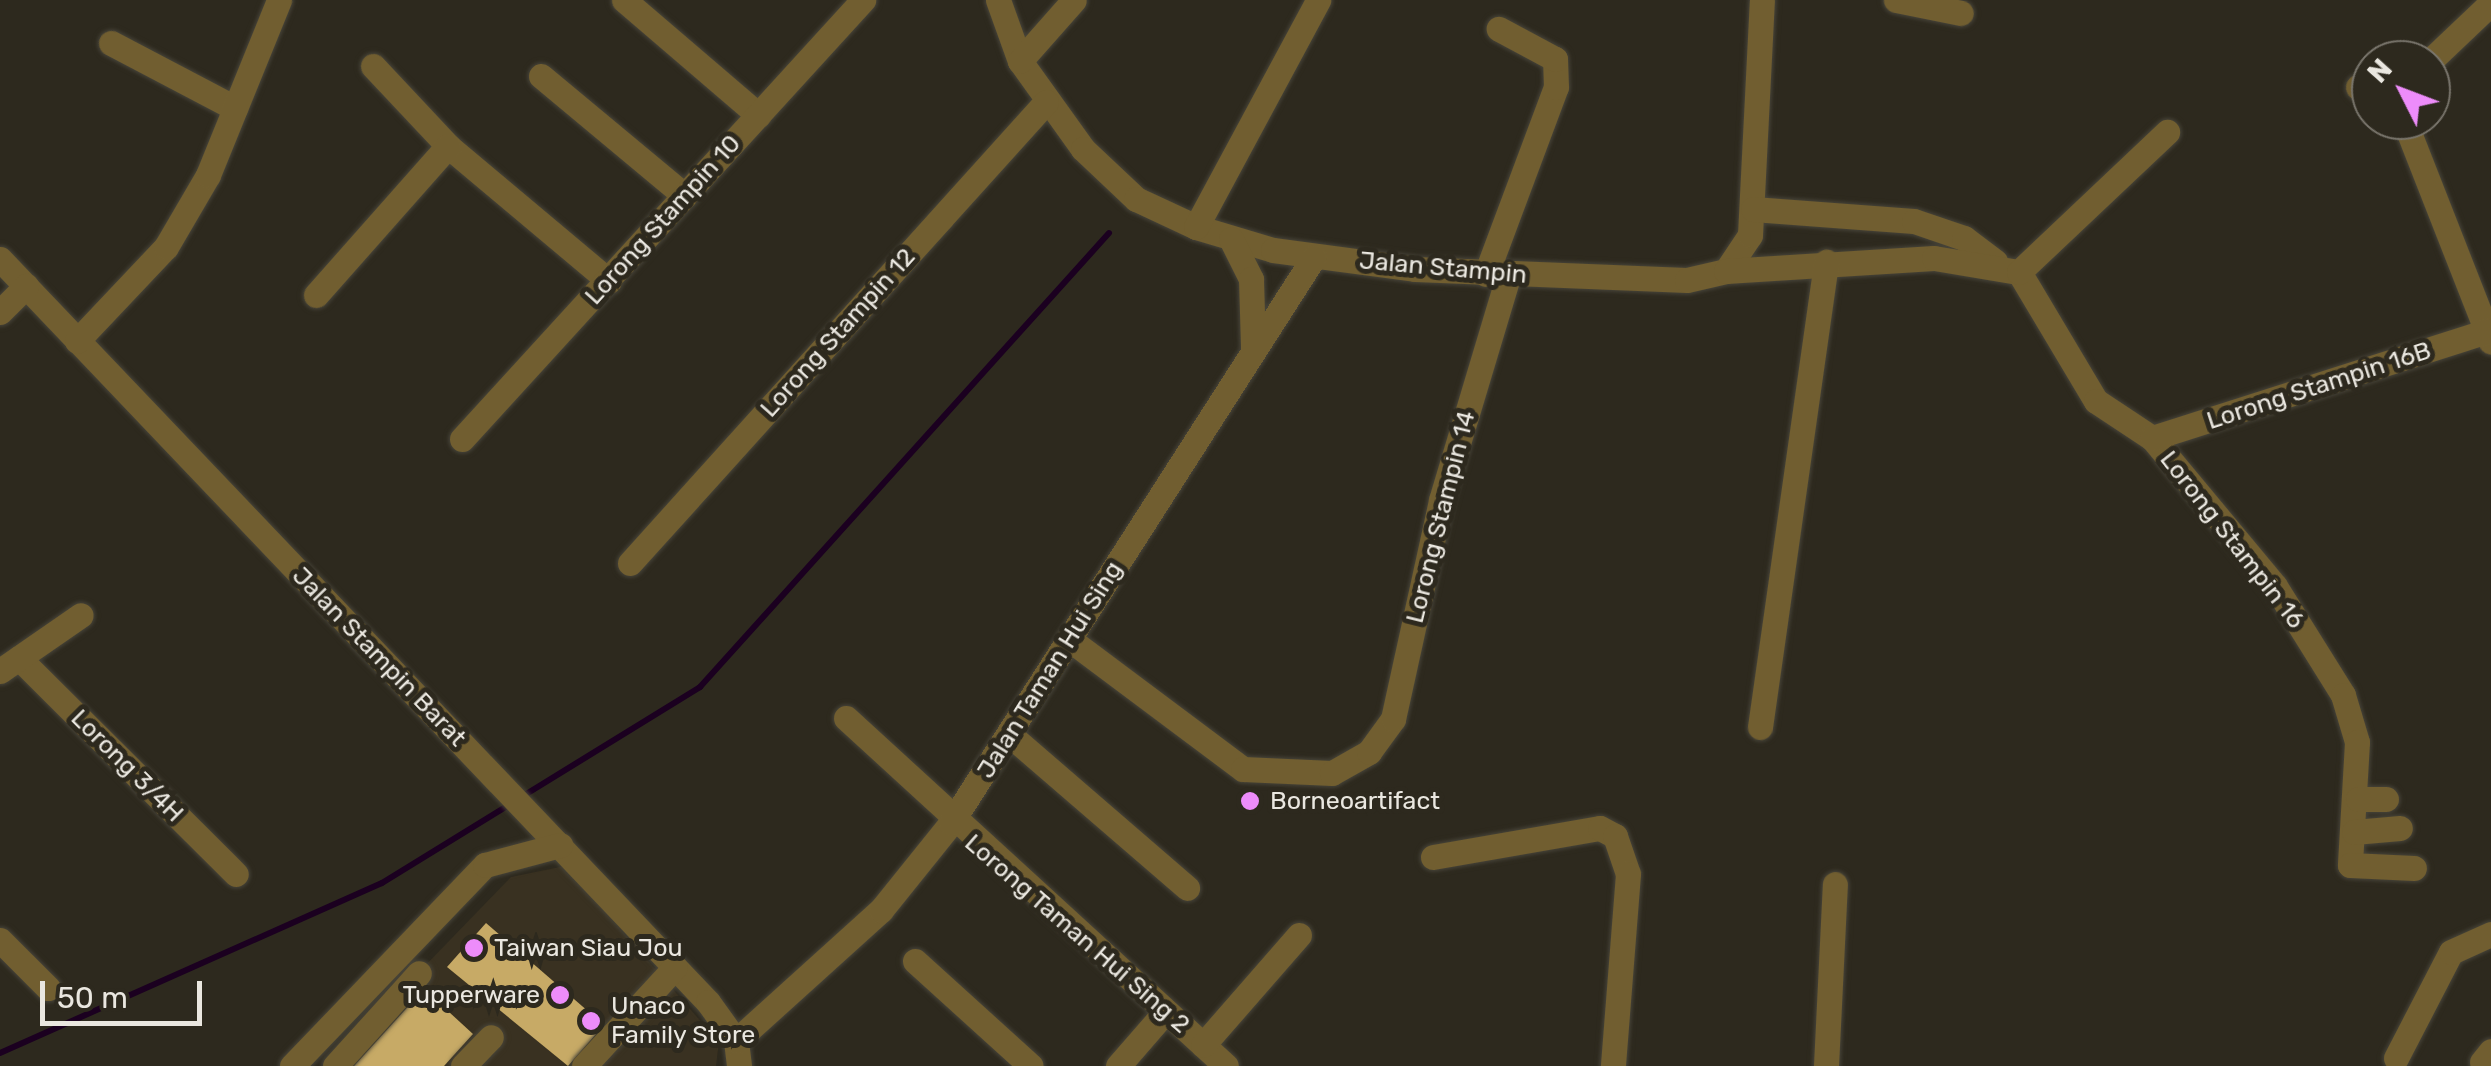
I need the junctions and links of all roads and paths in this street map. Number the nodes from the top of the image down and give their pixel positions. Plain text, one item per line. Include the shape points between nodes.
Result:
1 (279, 0) edge
2 (624, 0) edge
3 (863, 0) edge
4 (998, 0) edge
5 (1074, 0) edge
6 (1318, 0) edge
7 (1762, 0) edge
8 (1896, 0) edge
9 (2491, 3) edge
10 (1961, 13) dead end
11 (1499, 29) dead end
12 (2451, 41) edge
13 (111, 43) dead end
14 (1020, 61) junction
15 (373, 66) dead end
16 (542, 76) dead end
17 (1046, 102) junction
18 (235, 108) junction
19 (758, 114) junction
20 (2167, 132) dead end
21 (2412, 140) edge
22 (448, 146) junction
23 (685, 196) junction
24 (1752, 210) junction
25 (1196, 227) junction
26 (1230, 239) junction
27 (1314, 257) junction
28 (0, 259) edge
29 (1826, 262) junction
30 (1995, 262) junction
31 (1726, 271) junction
32 (2019, 272) junction
33 (1496, 275) junction
34 (609, 281) junction
35 (26, 286) junction
36 (316, 296) dead end
37 (0, 312) edge
38 (2489, 337) edge
39 (77, 341) junction
40 (1253, 352) junction
41 (2152, 438) junction
42 (462, 440) dead end
43 (630, 563) dead end
44 (80, 615) dead end
45 (1069, 639) junction
46 (9, 665) edge
47 (846, 718) dead end
48 (1760, 727) dead end
49 (1010, 735) junction
50 (2386, 798) dead end
51 (2358, 799) junction
52 (951, 823) junction
53 (2400, 828) dead end
54 (2354, 832) junction
55 (560, 845) junction
56 (1433, 856) dead end
57 (2414, 868) dead end
58 (236, 874) dead end
59 (1836, 884) dead end
60 (1188, 888) dead end
61 (1299, 934) dead end
62 (2491, 934) edge
63 (0, 940) edge
64 (916, 961) dead end
65 (675, 967) junction
66 (419, 973) dead end
67 (48, 988) dead end
68 (1165, 1012) junction
69 (490, 1037) dead end
70 (1202, 1045) junction
71 (738, 1054) edge
72 (2396, 1058) dead end
73 (292, 1066) edge
74 (335, 1066) edge
75 (463, 1066) edge
76 (584, 1066) edge
77 (1031, 1066) edge
78 (1118, 1066) edge
79 (1226, 1066) edge
80 (1612, 1066) edge
81 (1826, 1066) edge

1 - 18 street
2 - 19 street
3 - 19 street, Lorong Stampin 10
4 - 14 street, Jalan Stampin
5 - 14 street
6 - 25 street
7 - 24 street
8 - 10 street
9 - 12 street
11 - 33 street, Lorong Stampin 14 via 1555,58 1556,87
13 - 18 street
14 - 17 street, Jalan Stampin
15 - 22 street
16 - 23 street
17 - 25 street, Jalan Stampin via 1110,180
17 - 43 street, Lorong Stampin 12
18 - 39 street via 166,248
19 - 23 street, Lorong Stampin 10
20 - 32 street
21 - 38 street
22 - 34 street
22 - 36 street
23 - 34 street, Lorong Stampin 10
24 - 30 street via 1914,221 1964,238
24 - 31 street via 1750,235
25 - 26 street, Jalan Stampin
26 - 27 street, Jalan Stampin
26 - 40 street via 1257,306
27 - 33 street, Jalan Stampin
27 - 40 street, Jalan Taman Hui Sing
28 - 35 street, Jalan Stampin Barat
29 - 30 street
29 - 31 street
29 - 48 street
30 - 32 street
31 - 33 street, Jalan Stampin via 1686,280
32 - 41 street, Lorong Stampin 16 via 2096,401
33 - 45 street, Lorong Stampin 14 via 1394,719 1369,752 1332,773 1243,769
34 - 42 street, Lorong Stampin 10
35 - 37 street
35 - 39 street, Jalan Stampin Barat
38 - 41 street, Lorong Stampin 16B
39 - 55 street, Jalan Stampin Barat
40 - 45 street, Jalan Taman Hui Sing
41 - 51 street, Lorong Stampin 16 via 2275,586 2344,694 2369,743
44 - 46 street
45 - 49 street, Jalan Taman Hui Sing
46 - 58 street, Lorong 3/4H
47 - 52 street, Lorong Taman Hui Sing 2 via 940,794
49 - 52 street, Jalan Taman Hui Sing
49 - 60 street
50 - 51 street
51 - 54 street, Lorong Stampin 16
52 - 68 street, Lorong Taman Hui Sing 2
52 - 71 street, Jalan Taman Hui Sing via 881,910
53 - 54 street
54 - 57 street, Lorong Stampin 16 via 2350,865
55 - 65 street, Jalan Stampin Barat
55 - 73 street via 524,848 470,877
56 - 80 street via 1600,828 1615,836 1628,874
59 - 81 street
61 - 70 street
62 - 72 street via 2452,952
63 - 67 street
64 - 77 street
65 - 71 street, Jalan Stampin Barat
65 - 76 street
66 - 74 street
68 - 70 street, Lorong Taman Hui Sing 2
68 - 78 street
69 - 75 street
70 - 79 street, Lorong Taman Hui Sing 2

